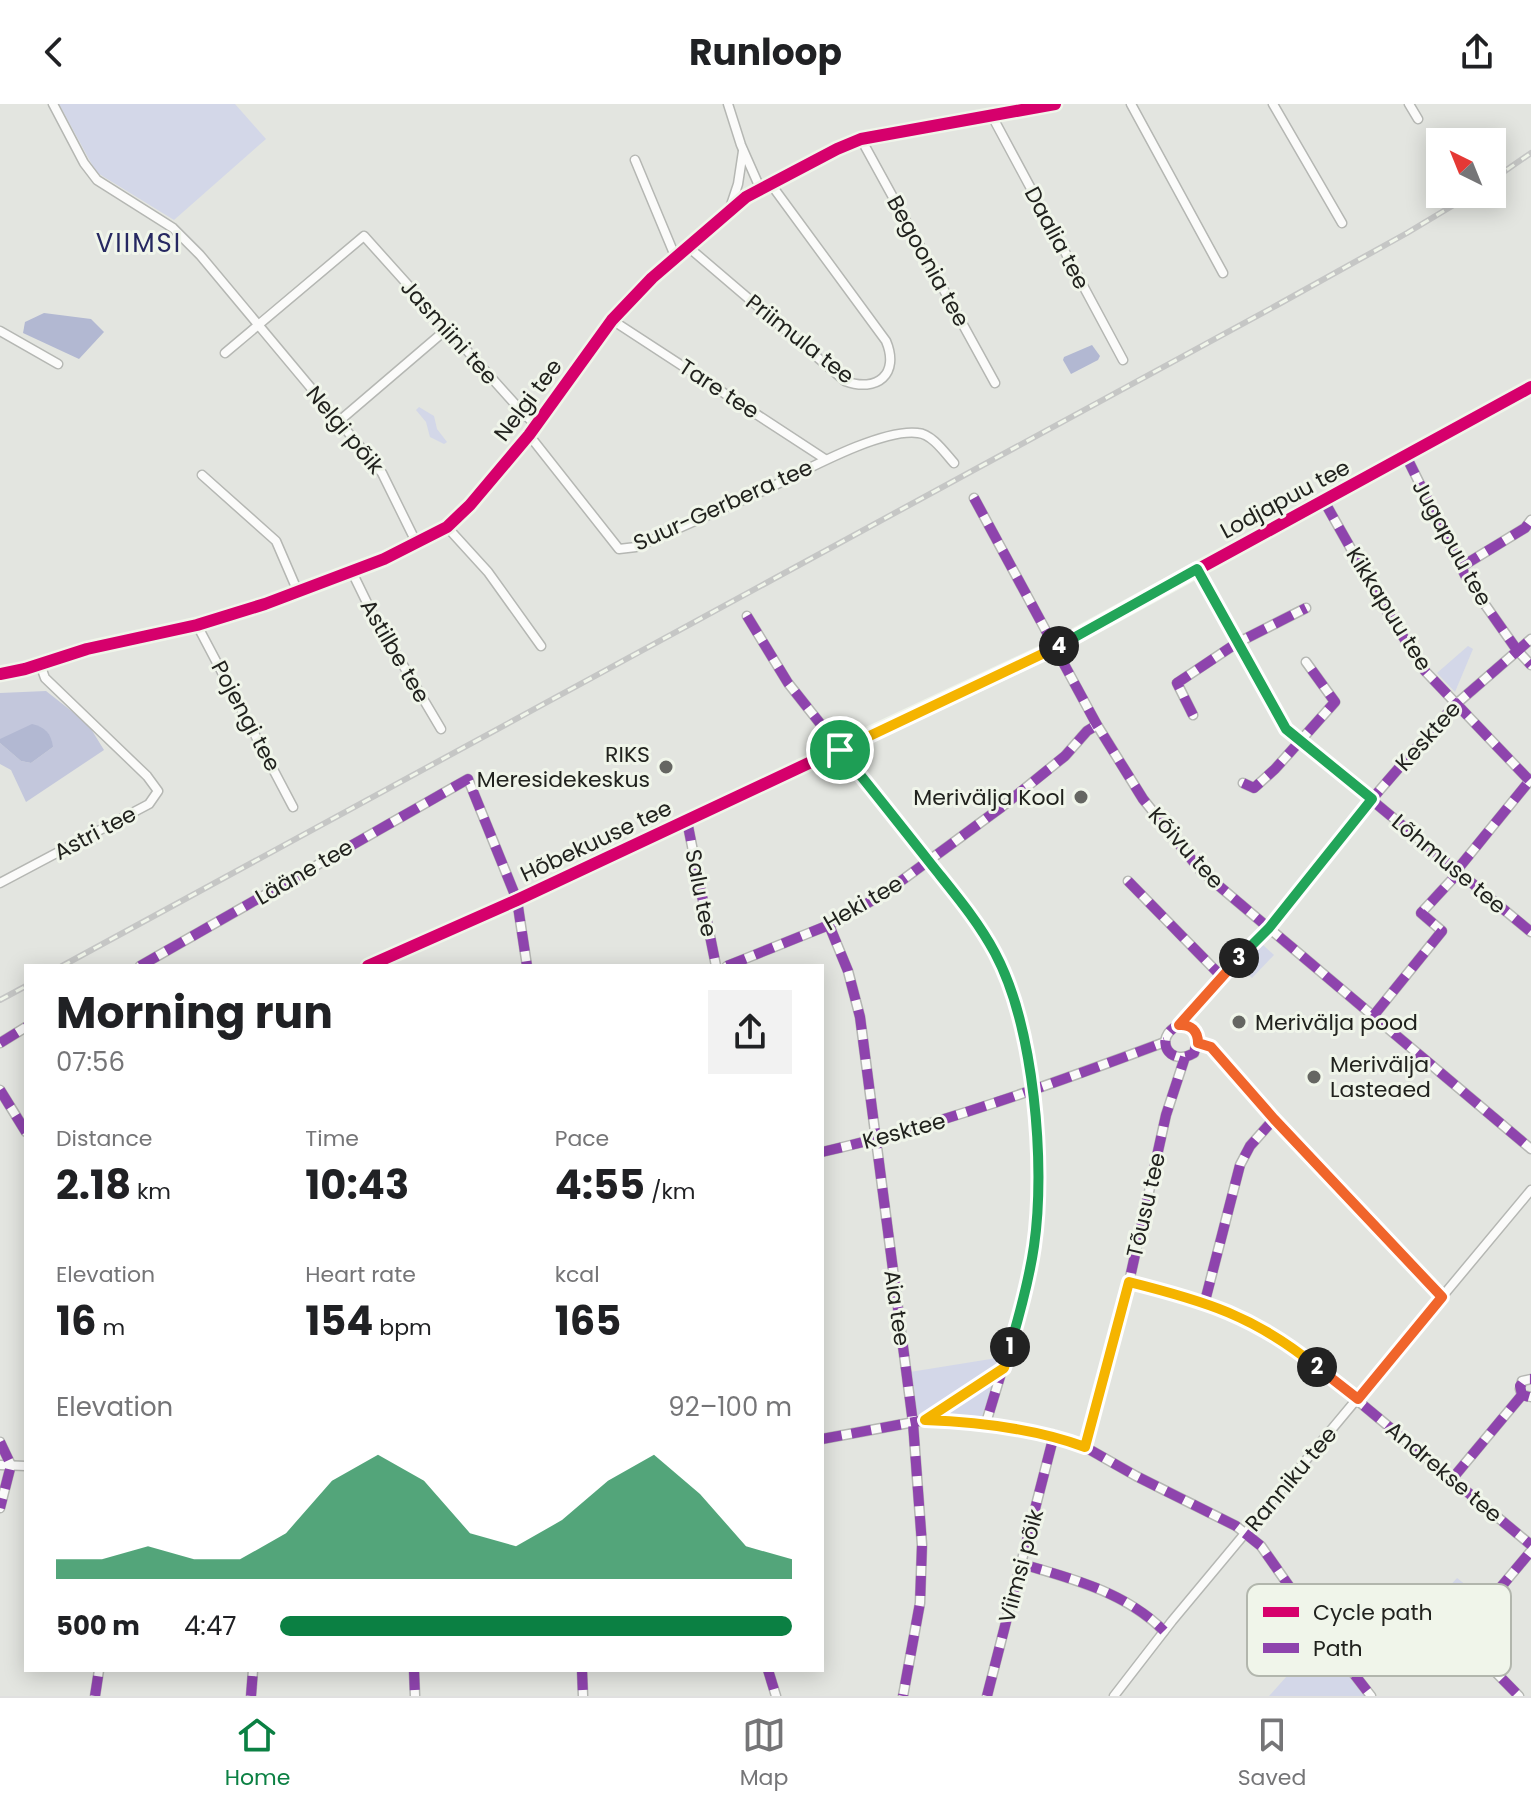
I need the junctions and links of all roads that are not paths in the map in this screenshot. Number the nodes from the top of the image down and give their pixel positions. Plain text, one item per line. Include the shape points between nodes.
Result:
1 (53, 104) edge
2 (728, 104) edge
3 (1055, 104) edge
4 (1131, 104) edge
5 (1273, 104) edge
6 (1409, 104) edge
7 (992, 116) junction
8 (1418, 119) dead end
9 (861, 139) junction
10 (744, 150) junction
11 (635, 160) dead end
12 (770, 183) junction
13 (760, 188) junction
14 (729, 210) junction
15 (1342, 223) dead end
16 (687, 246) junction
17 (675, 256) junction
18 (1223, 273) dead end
19 (612, 320) junction
20 (257, 326) junction
21 (448, 328) junction
22 (0, 331) edge
23 (225, 353) dead end
24 (1123, 360) dead end
25 (58, 364) dead end
26 (995, 383) dead end
27 (1531, 387) edge
28 (338, 422) junction
29 (536, 425) junction
30 (529, 435) junction
31 (1406, 456) junction
32 (825, 459) junction
33 (954, 463) dead end
34 (202, 475) dead end
35 (974, 498) dead end
36 (1324, 501) junction
37 (1529, 524) edge
38 (447, 527) junction
39 (417, 544) junction
40 (1461, 567) junction
41 (1197, 569) junction
42 (352, 572) junction
43 (298, 592) junction
44 (1306, 608) dead end
45 (747, 616) dead end
46 (197, 625) junction
47 (1531, 639) edge
48 (1237, 643) junction
49 (541, 646) dead end
50 (1054, 648) junction
51 (1517, 650) junction
52 (1306, 662) dead end
53 (40, 664) junction
54 (1531, 665) edge
55 (0, 674) edge
56 (1455, 705) junction
57 (1193, 715) dead end
58 (1097, 725) junction
59 (441, 729) dead end
60 (1299, 741) junction
61 (840, 750) junction
62 (1530, 779) edge
63 (1243, 783) dead end
64 (1372, 799) junction
65 (293, 807) dead end
66 (687, 821) junction
67 (930, 862) junction
68 (1458, 871) junction
69 (1128, 881) dead end
70 (0, 883) edge
71 (517, 900) junction
72 (829, 925) junction
73 (1269, 928) junction
74 (1531, 932) edge
75 (144, 964) edge
76 (373, 964) edge
77 (527, 964) edge
78 (716, 964) edge
79 (732, 964) edge
80 (1221, 976) junction
81 (1374, 1015) junction
82 (1179, 1025) junction
83 (24, 1028) edge
84 (1165, 1042) junction
85 (0, 1043) edge
86 (1198, 1043) junction
87 (1185, 1057) junction
88 (0, 1090) edge
89 (1034, 1091) junction
90 (1274, 1119) junction
91 (24, 1129) edge
92 (877, 1139) junction
93 (1531, 1149) edge
94 (824, 1152) edge
95 (1531, 1190) edge
96 (1129, 1282) junction
97 (1442, 1297) junction
98 (1205, 1301) junction
99 (1004, 1368) junction
100 (1531, 1379) edge
101 (1527, 1396) edge
102 (1358, 1399) junction
103 (925, 1420) junction
104 (913, 1423) junction
105 (985, 1426) junction
106 (1054, 1435) junction
107 (824, 1439) edge
108 (0, 1442) edge
109 (1085, 1447) junction
110 (0, 1465) edge
111 (11, 1465) junction
112 (24, 1466) edge
113 (1452, 1479) junction
114 (0, 1508) edge
115 (1246, 1533) junction
116 (1531, 1548) edge
117 (1022, 1564) junction
118 (1289, 1584) edge
119 (1502, 1584) edge
120 (1164, 1631) junction
121 (99, 1672) edge
122 (253, 1672) edge
123 (414, 1672) edge
124 (582, 1672) edge
125 (769, 1672) edge
126 (1356, 1676) edge
127 (1499, 1676) edge
128 (95, 1696) edge
129 (251, 1696) edge
130 (415, 1696) edge
131 (583, 1696) edge
132 (776, 1696) edge
133 (903, 1696) edge
134 (987, 1696) edge
135 (1114, 1696) edge
136 (1371, 1696) edge
137 (1519, 1696) edge

1 - 20 street, Nelgi põik via 97,180 173,228
2 - 10 street
3 - 7 street, Nelgi tee
4 - 18 street
5 - 15 street
6 - 8 street
7 - 9 street, Nelgi tee
7 - 24 street, Daalia tee
9 - 12 street, Nelgi tee
9 - 26 street, Begoonia tee
10 - 13 street
10 - 14 street
11 - 17 street
12 - 13 street, Nelgi tee
12 - 16 street, Priimula tee via 886,341 891,360 880,381 864,386 845,381
13 - 14 street, Nelgi tee
14 - 16 street, Nelgi tee
16 - 17 street, Nelgi tee
17 - 19 street, Nelgi tee
19 - 29 street, Nelgi tee
19 - 32 street, Tare tee
20 - 21 street, Jasmiini tee via 364,236
20 - 23 street
20 - 28 street, Nelgi põik
21 - 28 street
21 - 29 street, Jasmiini tee
22 - 25 street
27 - 31 street, Lodjapuu tee
28 - 39 street, Nelgi põik via 382,473
29 - 30 street, Nelgi tee
30 - 32 street, Suur-Gerbera tee via 619,549 636,547
30 - 38 street, Nelgi tee
31 - 36 street, Lodjapuu tee
31 - 40 street, Jugapuu tee
32 - 33 street, Suur-Gerbera tee via 896,434 921,432
34 - 43 street via 276,541
35 - 50 street, Kõivu tee
36 - 41 street, Lodjapuu tee
36 - 56 street, Kikkapuu tee via 1425,671
37 - 40 street
38 - 39 street, Nelgi tee
38 - 49 street via 488,572
39 - 42 street, Nelgi tee
40 - 51 street, Jugapuu tee
41 - 48 street, Lõhmuse tee
41 - 50 street, Lodjapuu tee
42 - 43 street, Nelgi tee
42 - 59 street, Astilbe tee
43 - 46 street, Nelgi tee
44 - 48 street
45 - 61 street via 788,683
46 - 53 street, Nelgi tee
46 - 65 street, Pojengi tee
47 - 51 street, Kesktee
48 - 57 street via 1177,683
48 - 60 street, Lõhmuse tee via 1276,714
50 - 58 street, Kõivu tee
50 - 61 street, Lodjapuu tee
51 - 54 street, Jugapuu tee
51 - 56 street, Kesktee
52 - 60 street via 1335,702
53 - 55 street, Nelgi tee
53 - 70 street, Astri tee via 45,678 158,791 149,804
56 - 62 street, Kikkapuu tee
56 - 64 street, Kesktee
58 - 67 street, Heki tee
58 - 73 street, Kõivu tee via 1143,799 1200,870
60 - 63 street via 1254,788
60 - 64 street, Lõhmuse tee
61 - 66 street, Hõbekuuse tee
61 - 67 street
62 - 68 street
64 - 68 street, Lõhmuse tee
64 - 73 street, Kesktee
66 - 71 street, Hõbekuuse tee
66 - 78 street, Salu tee
67 - 72 street, Heki tee
67 - 89 street via 996,954 1015,1001
68 - 74 street, Lõhmuse tee
68 - 81 street via 1421,913 1442,931
69 - 80 street
71 - 75 street, Lääne tee via 468,779
71 - 76 street, Hõbekuuse tee
71 - 77 street
72 - 79 street, Heki tee
72 - 92 street, Aia tee via 860,1017
73 - 80 street, Kesktee
73 - 81 street, Kõivu tee
80 - 82 street, Kesktee
81 - 93 street, Kõivu tee
82 - 84 street
82 - 86 street via 1193,1029
83 - 85 street
84 - 87 street via 1170,1053
84 - 89 street, Kesktee
86 - 87 street
86 - 90 street via 1211,1047
87 - 96 street, Tõusu tee via 1166,1115
88 - 91 street
89 - 92 street, Kesktee
89 - 99 street via 1035,1243
90 - 97 street
90 - 98 street via 1240,1165
92 - 94 street, Kesktee
92 - 104 street, Aia tee
95 - 97 street, Ranniku tee
96 - 98 street, Andrekse tee
96 - 109 street, Tõusu tee
97 - 102 street, Ranniku tee
98 - 102 street, Andrekse tee via 1292,1346
99 - 103 street
99 - 105 street
100 - 101 street via 1521,1383
101 - 113 street
102 - 113 street, Andrekse tee
102 - 115 street, Ranniku tee
103 - 104 street
103 - 105 street
104 - 107 street
104 - 133 street, Aia tee via 922,1545 920,1603
105 - 106 street
106 - 109 street
106 - 117 street, Viimsi põik
108 - 111 street
109 - 115 street
110 - 111 street
111 - 112 street
111 - 114 street
113 - 116 street, Andrekse tee
115 - 118 street
115 - 120 street, Ranniku tee
116 - 119 street
117 - 120 street via 1095,1586 1131,1604
117 - 134 street, Viimsi põik
120 - 135 street, Ranniku tee
121 - 128 street
122 - 129 street
123 - 130 street
124 - 131 street
125 - 132 street
126 - 136 street
127 - 137 street

